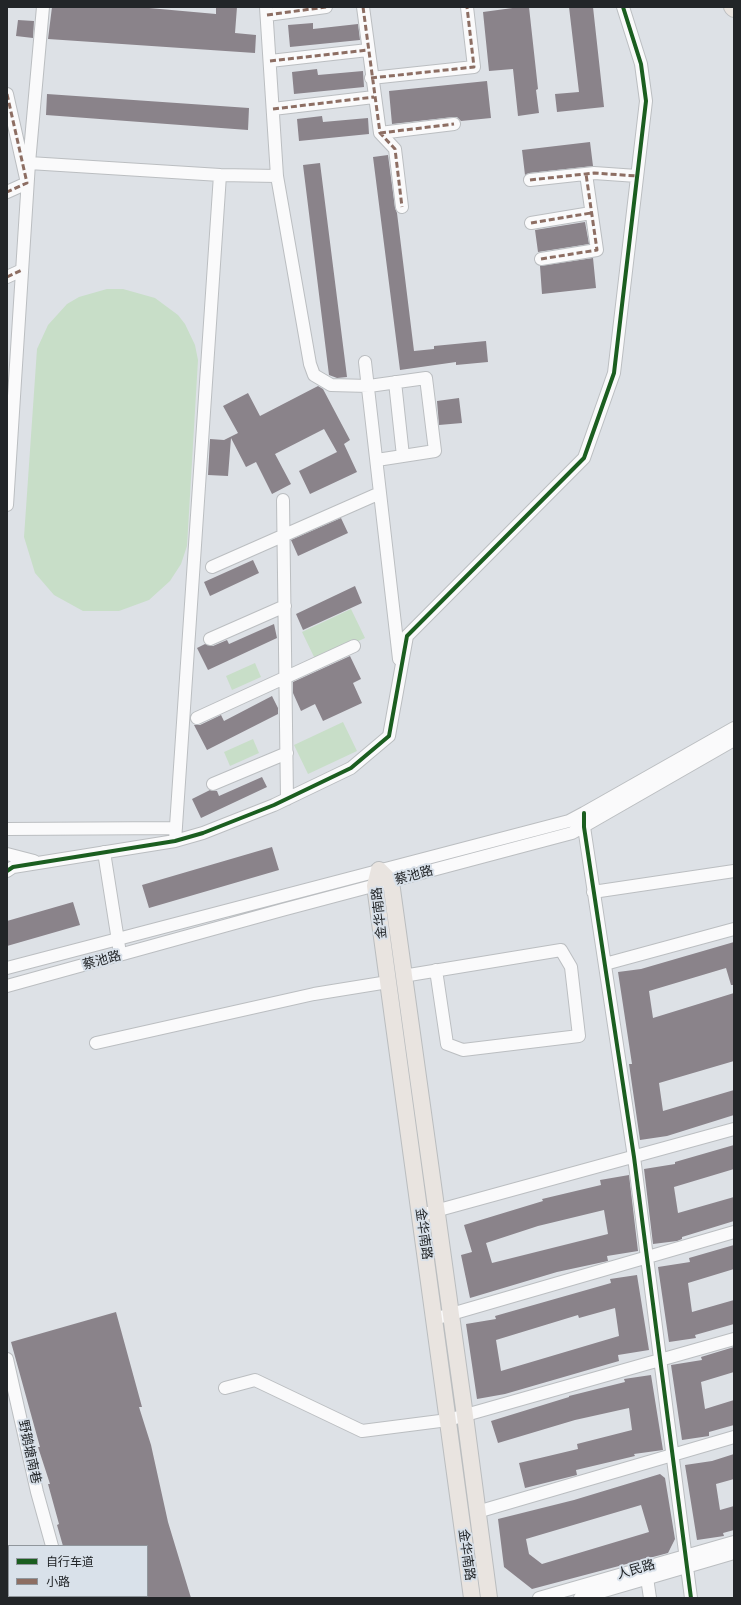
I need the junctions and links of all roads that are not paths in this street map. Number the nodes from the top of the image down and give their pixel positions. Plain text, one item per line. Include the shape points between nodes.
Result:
1 (43, 7) edge
2 (326, 7) edge
3 (363, 7) edge
4 (467, 7) edge
5 (623, 7) edge
6 (732, 7) edge
7 (734, 9) edge
8 (267, 11) edge
9 (368, 50) junction
10 (270, 61) junction
11 (371, 78) junction
12 (7, 94) edge
13 (374, 97) junction
14 (273, 109) junction
15 (10, 119) edge
16 (454, 124) dead end
17 (380, 133) junction
18 (29, 163) junction
19 (586, 174) junction
20 (220, 175) junction
21 (277, 176) junction
22 (637, 176) junction
23 (530, 180) dead end
24 (27, 183) junction
25 (7, 192) edge
26 (402, 207) dead end
27 (592, 213) junction
28 (531, 223) dead end
29 (541, 258) dead end
30 (22, 270) junction
31 (7, 277) edge
32 (365, 362) dead end
33 (395, 382) junction
34 (368, 386) junction
35 (403, 456) junction
36 (377, 460) junction
37 (380, 493) junction
38 (284, 500) dead end
39 (7, 506) edge
40 (284, 535) junction
41 (212, 567) dead end
42 (285, 606) junction
43 (210, 639) dead end
44 (354, 646) dead end
45 (400, 671) junction
46 (286, 678) junction
47 (197, 718) dead end
48 (734, 728) edge
49 (734, 740) edge
50 (287, 753) junction
51 (213, 784) dead end
52 (287, 799) junction
53 (584, 813) junction
54 (584, 826) junction
55 (176, 828) junction
56 (7, 829) edge
57 (175, 840) junction
58 (104, 852) junction
59 (7, 854) edge
60 (43, 862) junction
61 (379, 870) junction
62 (734, 871) edge
63 (7, 872) edge
64 (390, 882) junction
65 (375, 886) junction
66 (593, 892) junction
67 (734, 929) edge
68 (734, 935) edge
69 (118, 939) junction
70 (122, 956) junction
71 (606, 967) junction
72 (7, 968) edge
73 (436, 970) junction
74 (402, 976) junction
75 (388, 982) junction
76 (7, 986) edge
77 (96, 1043) dead end
78 (734, 1130) edge
79 (634, 1157) junction
80 (436, 1211) junction
81 (420, 1216) junction
82 (734, 1232) edge
83 (647, 1257) junction
84 (450, 1314) junction
85 (434, 1319) junction
86 (734, 1339) edge
87 (7, 1358) edge
88 (660, 1360) junction
89 (225, 1388) dead end
90 (465, 1416) junction
91 (448, 1420) junction
92 (734, 1437) edge
93 (673, 1455) junction
94 (477, 1512) junction
95 (734, 1542) edge
96 (52, 1545) edge
97 (734, 1553) edge
98 (686, 1562) junction
99 (646, 1573) junction
100 (472, 1598) edge
101 (489, 1598) edge
102 (539, 1598) edge
103 (580, 1598) edge
104 (650, 1598) edge
105 (692, 1598) edge

1 - 18 street
2 - 8 street
3 - 9 street
4 - 11 street via 474,67
5 - 22 street via 641,64 646,100
6 - 7 main road
8 - 10 street
9 - 10 street
9 - 11 street
10 - 14 street
11 - 13 street
12 - 15 street
13 - 14 street
13 - 17 street
14 - 21 street
15 - 24 street
16 - 17 street
17 - 26 street via 395,149
18 - 20 street
18 - 24 street
19 - 22 street
19 - 23 street
19 - 27 street
20 - 21 street
20 - 55 street
21 - 34 street via 314,375 331,385
22 - 45 street via 614,373 584,458 406,636
24 - 25 street
24 - 30 street
27 - 28 street
27 - 29 street via 596,250
30 - 31 street
30 - 39 street
32 - 34 street
33 - 34 street
33 - 35 street
33 - 35 street via 426,378 435,451
34 - 36 street
35 - 36 street
36 - 37 street
37 - 40 street
37 - 45 street
38 - 40 street
40 - 41 street
40 - 42 street
42 - 43 street
42 - 46 street
44 - 46 street
45 - 52 street via 389,736 351,768
46 - 47 street
46 - 50 street
48 - 53 street, 蔡池路
49 - 54 street, 蔡池路
50 - 51 street
50 - 52 street
52 - 57 street via 203,833
53 - 54 street
53 - 61 street, 蔡池路 via 569,820
54 - 64 street, 蔡池路 via 572,833
54 - 66 street
55 - 56 street
55 - 57 street
57 - 58 street
58 - 60 street
58 - 69 street
59 - 60 street
60 - 63 street via 13,867
61 - 64 main road
61 - 65 main road, 金华南路
61 - 69 street, 蔡池路
62 - 66 street
64 - 65 street, 蔡池路
64 - 74 main road, 金华南路
65 - 70 street, 蔡池路
65 - 75 main road, 金华南路
66 - 71 street
67 - 71 street
68 - 71 street
69 - 70 street
69 - 72 street, 蔡池路
70 - 76 street, 蔡池路
71 - 79 street
73 - 73 street via 561,950 571,967 579,1036 463,1050 447,1044
73 - 74 street
74 - 80 main road, 金华南路
75 - 77 street via 314,994
75 - 81 main road, 金华南路
78 - 79 street
79 - 80 street
79 - 83 street
80 - 81 street
80 - 84 main road, 金华南路
81 - 85 main road, 金华南路
82 - 83 street
83 - 84 street
83 - 88 street
84 - 85 street
84 - 90 main road, 金华南路
85 - 91 main road, 金华南路
86 - 88 street
87 - 96 street, 野鹅塘南巷
88 - 90 street
88 - 93 street
89 - 91 street via 255,1380 362,1431
90 - 91 street
90 - 94 main road, 金华南路
91 - 100 main road, 金华南路
92 - 93 street
93 - 94 street
93 - 98 street
94 - 101 main road, 金华南路
95 - 98 street, 人民路
97 - 98 street, 人民路
98 - 99 street, 人民路
98 - 105 street
99 - 102 street, 人民路
99 - 103 street, 人民路
99 - 104 street

